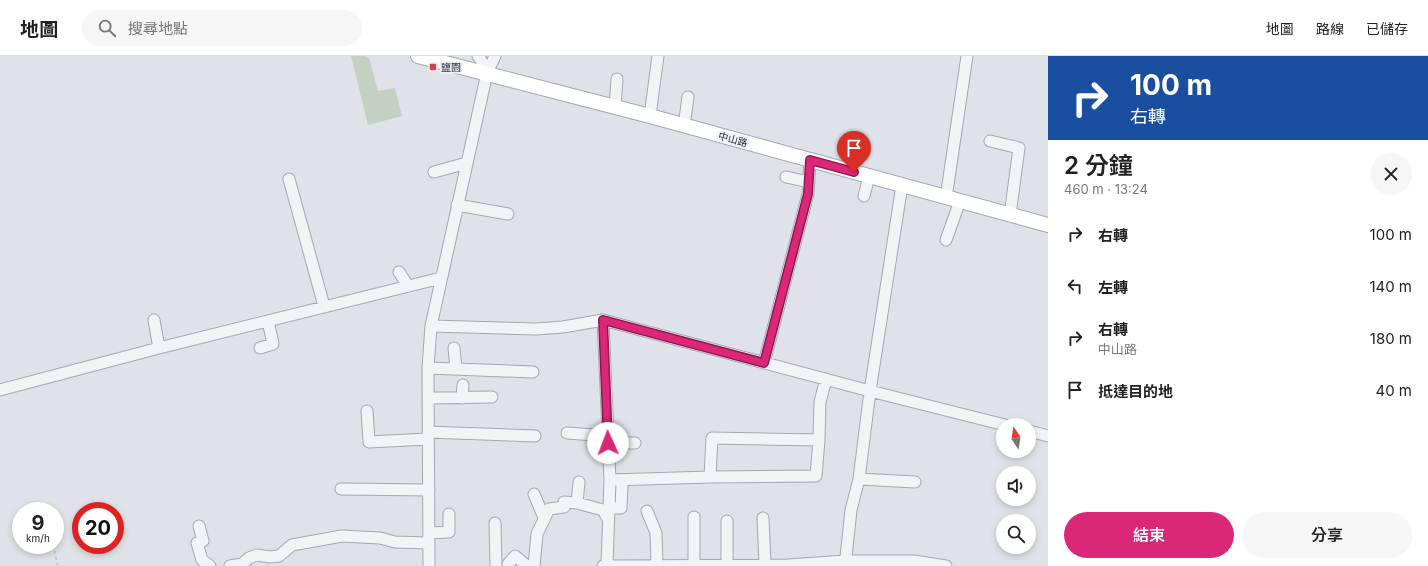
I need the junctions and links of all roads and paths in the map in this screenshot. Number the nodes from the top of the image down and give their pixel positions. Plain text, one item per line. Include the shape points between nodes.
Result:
1 (418, 56) edge
2 (478, 56) edge
3 (495, 56) edge
4 (658, 56) edge
5 (967, 56) edge
6 (486, 73) junction
7 (617, 79) dead end
8 (688, 97) dead end
9 (614, 107) junction
10 (650, 116) junction
11 (684, 126) junction
12 (990, 141) dead end
13 (810, 160) junction
14 (467, 163) junction
15 (434, 172) dead end
16 (869, 176) junction
17 (786, 177) dead end
18 (289, 179) dead end
19 (809, 182) junction
20 (902, 185) junction
21 (864, 196) dead end
22 (946, 198) junction
23 (960, 201) junction
24 (458, 205) junction
25 (508, 214) dead end
26 (1010, 215) junction
27 (1048, 225) edge
28 (946, 240) dead end
29 (399, 272) dead end
30 (441, 278) junction
31 (408, 286) junction
32 (324, 306) junction
33 (154, 320) dead end
34 (268, 320) junction
35 (603, 320) junction
36 (431, 326) junction
37 (159, 348) junction
38 (260, 348) dead end
39 (454, 348) dead end
40 (764, 363) junction
41 (428, 368) junction
42 (456, 369) junction
43 (533, 372) dead end
44 (826, 379) junction
45 (463, 385) dead end
46 (0, 390) edge
47 (870, 391) junction
48 (492, 397) dead end
49 (428, 398) junction
50 (462, 398) junction
51 (367, 411) dead end
52 (996, 423) edge
53 (567, 433) dead end
54 (1036, 433) edge
55 (428, 436) junction
56 (535, 436) dead end
57 (1048, 436) edge
58 (608, 440) junction
59 (819, 440) junction
60 (635, 443) dead end
61 (710, 477) junction
62 (859, 479) junction
63 (610, 480) junction
64 (579, 482) dead end
65 (915, 482) dead end
66 (622, 484) dead end
67 (341, 489) dead end
68 (429, 490) junction
69 (534, 494) dead end
70 (577, 503) junction
71 (647, 511) dead end
72 (608, 513) junction
73 (449, 514) dead end
74 (694, 517) dead end
75 (544, 518) junction
76 (763, 518) dead end
77 (727, 521) dead end
78 (495, 523) dead end
79 (199, 526) dead end
80 (429, 538) junction
81 (55, 554) edge
82 (845, 563) edge
83 (508, 564) dead end
84 (657, 565) edge
85 (694, 565) edge
86 (726, 565) edge
87 (765, 565) edge
88 (58, 566) edge
89 (210, 566) edge
90 (230, 566) edge
91 (429, 566) edge
92 (496, 566) edge
93 (527, 566) edge
94 (534, 566) edge
95 (603, 566) edge
96 (607, 566) edge
97 (946, 566) edge

1 - 6 main road, 中山路
2 - 6 street
3 - 6 street
4 - 10 street
5 - 22 street
6 - 9 main road, 中山路
6 - 14 street
7 - 9 street
8 - 11 street
9 - 10 main road, 中山路
10 - 11 main road, 中山路
11 - 13 main road, 中山路
12 - 26 street via 1019,148
13 - 16 main road, 中山路
13 - 19 street
14 - 15 street
14 - 24 street
16 - 20 main road, 中山路
16 - 21 street
17 - 19 street
18 - 32 street
19 - 40 street
20 - 22 main road, 中山路
20 - 47 street
22 - 23 main road, 中山路
23 - 26 main road, 中山路
23 - 28 street
24 - 25 street
24 - 30 street
26 - 27 main road, 中山路
29 - 31 street
30 - 31 street
30 - 36 street
31 - 32 street
32 - 34 street
33 - 37 street
34 - 37 street
34 - 38 street via 274,344
35 - 36 street via 536,329
35 - 40 street
35 - 58 street
36 - 41 street
37 - 46 street
39 - 42 street
40 - 44 street
41 - 42 street
41 - 49 street
42 - 43 street
44 - 47 street
44 - 59 street via 820,402
45 - 50 street
47 - 52 street
47 - 62 street
48 - 50 street
49 - 50 street
49 - 55 street
51 - 55 street via 369,442
53 - 58 street
54 - 57 street
55 - 56 street
55 - 68 street
58 - 60 street
58 - 63 street
59 - 61 street via 816,476
59 - 61 street via 712,438
61 - 63 street
62 - 65 street
62 - 82 street via 851,510
63 - 72 street
64 - 70 street
66 - 72 street via 621,508
67 - 68 street
68 - 80 street
69 - 75 street
70 - 72 street
70 - 75 street via 564,502 564,507 549,509
71 - 84 street via 656,533
72 - 96 street
73 - 80 street via 449,532
74 - 85 street
75 - 94 street via 537,534
76 - 87 street
77 - 86 street
78 - 92 street
79 - 89 street via 203,541 197,543 202,560
80 - 90 street via 395,542 380,538 342,536 292,546 279,556 257,555 242,564
80 - 91 street
81 - 88 path
82 - 87 street
82 - 97 street via 914,561
83 - 93 street via 515,556
84 - 85 street
84 - 96 street
85 - 86 street
86 - 87 street
95 - 96 street

